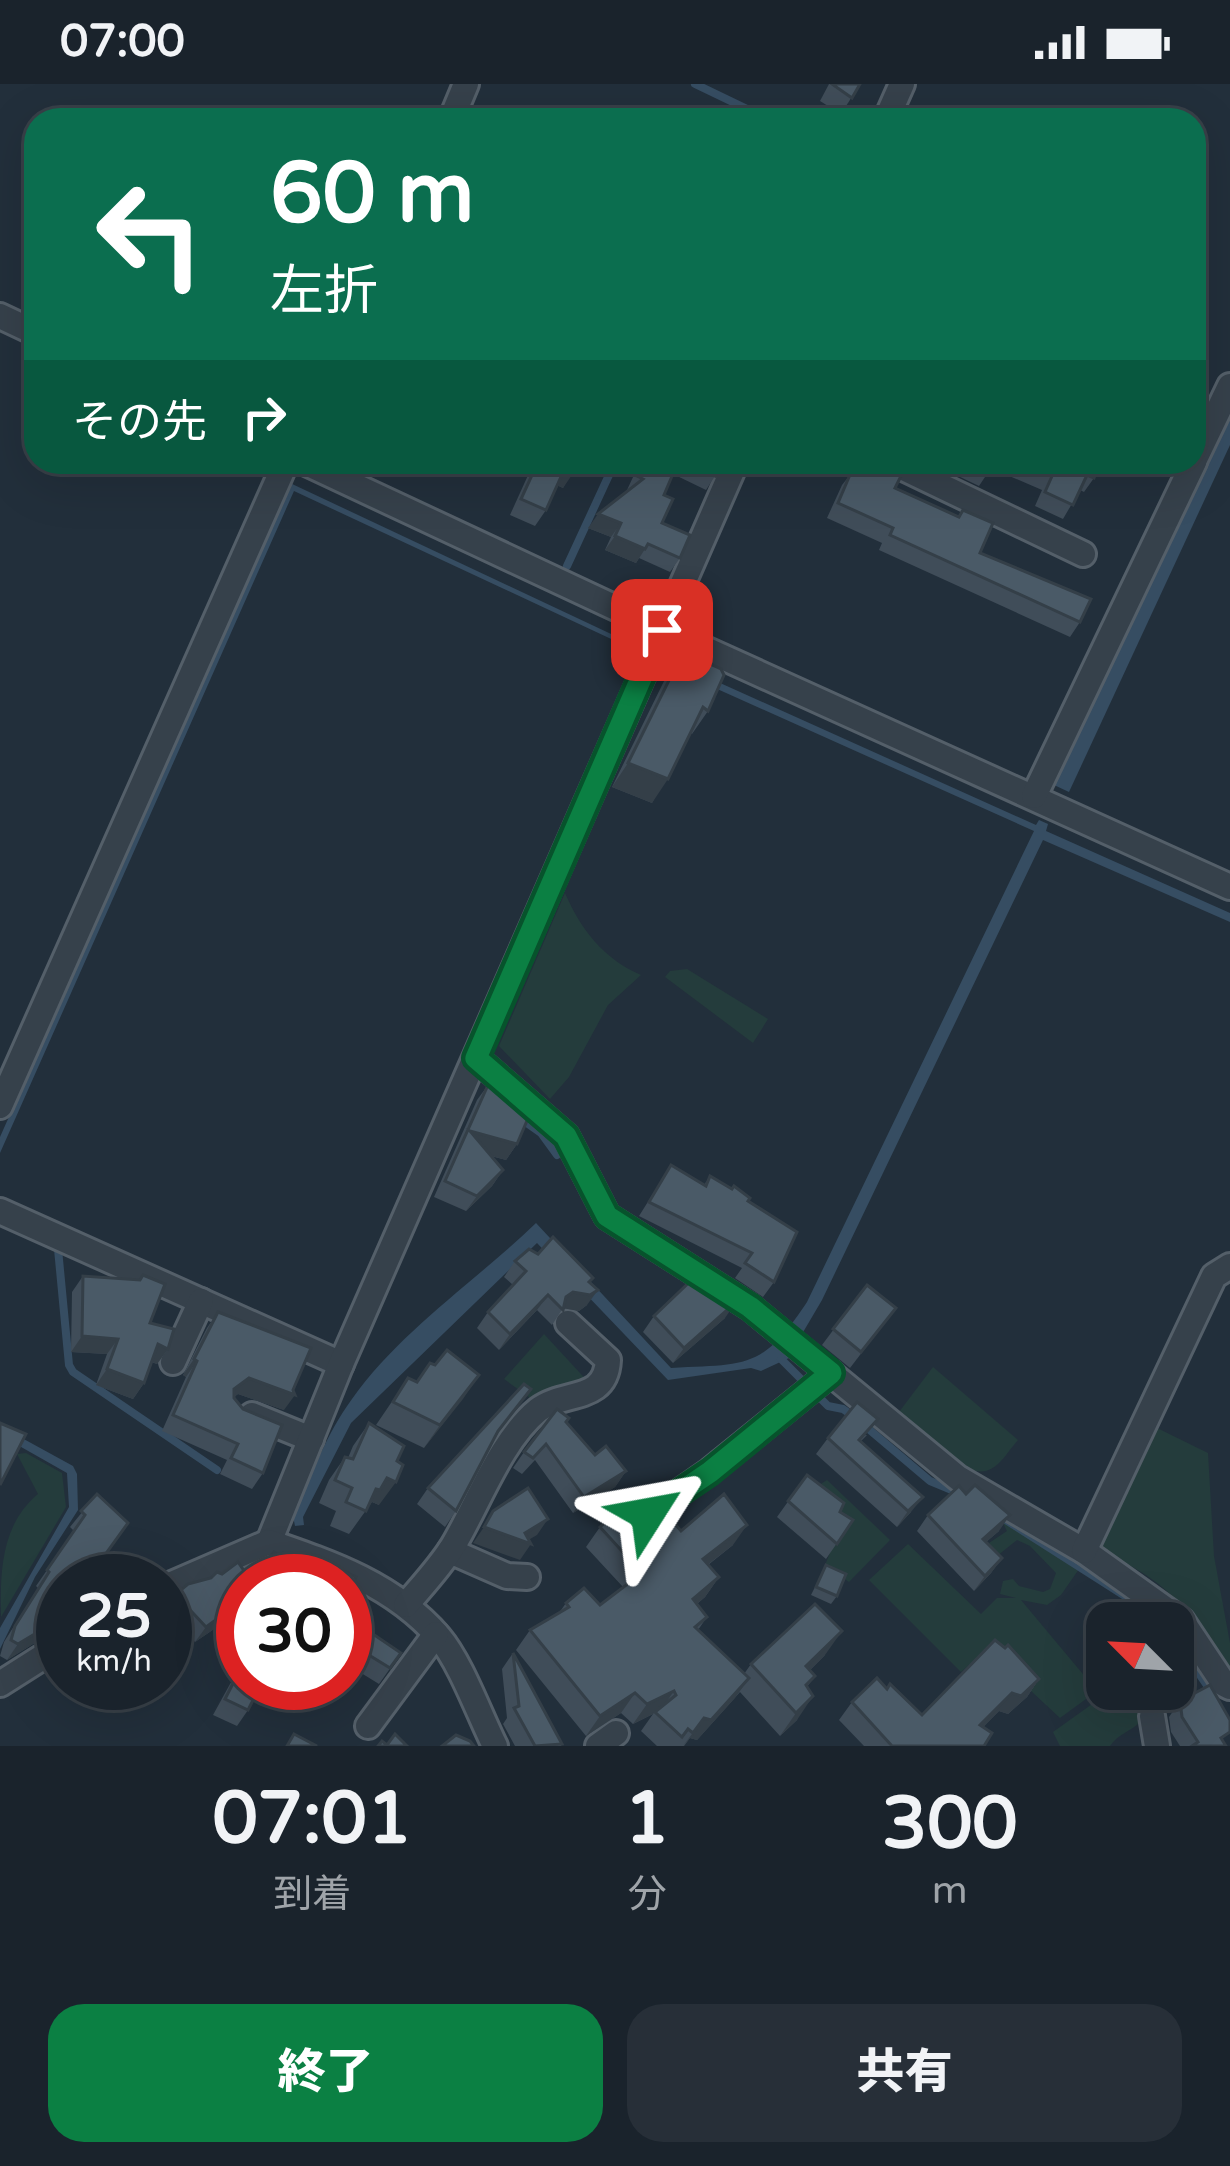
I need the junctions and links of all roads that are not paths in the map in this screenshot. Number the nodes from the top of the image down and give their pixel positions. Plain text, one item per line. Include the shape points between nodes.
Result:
1 (1230, 386) edge
2 (1206, 437) edge
3 (281, 474) edge
4 (330, 474) edge
5 (731, 474) edge
6 (916, 474) edge
7 (1188, 474) edge
8 (1083, 554) dead end
9 (662, 630) junction
10 (1034, 796) junction
11 (1230, 887) edge
12 (476, 1058) junction
13 (0, 1106) edge
14 (0, 1211) edge
15 (1230, 1266) edge
16 (201, 1301) junction
17 (568, 1323) edge
18 (173, 1362) edge
19 (341, 1364) junction
20 (831, 1373) junction
21 (239, 1410) edge
22 (311, 1439) junction
23 (648, 1514) edge
24 (269, 1542) junction
25 (450, 1551) junction
26 (1084, 1551) junction
27 (192, 1576) edge
28 (527, 1576) dead end
29 (406, 1605) junction
30 (436, 1634) junction
31 (36, 1661) edge
32 (0, 1684) edge
33 (1230, 1687) edge
34 (1152, 1715) dead end
35 (368, 1726) dead end
36 (495, 1746) edge
37 (1157, 1746) edge

1 - 2 street
3 - 13 street
4 - 9 street
5 - 9 street
6 - 8 street
7 - 10 street
9 - 10 street
9 - 12 street
10 - 11 street
12 - 19 street
12 - 20 street via 566,1136 607,1216 750,1307
14 - 16 street
15 - 26 street via 1214,1276
16 - 18 street
16 - 19 street
17 - 25 street via 608,1360 608,1375 596,1390 541,1408 505,1449
19 - 22 street
20 - 23 street
20 - 26 street via 958,1478
21 - 22 street
22 - 24 street
24 - 27 street
24 - 29 street via 338,1565
25 - 28 street via 507,1576
25 - 29 street
26 - 33 street via 1182,1621
29 - 30 street
30 - 35 street
30 - 36 street
31 - 32 street
34 - 37 street

